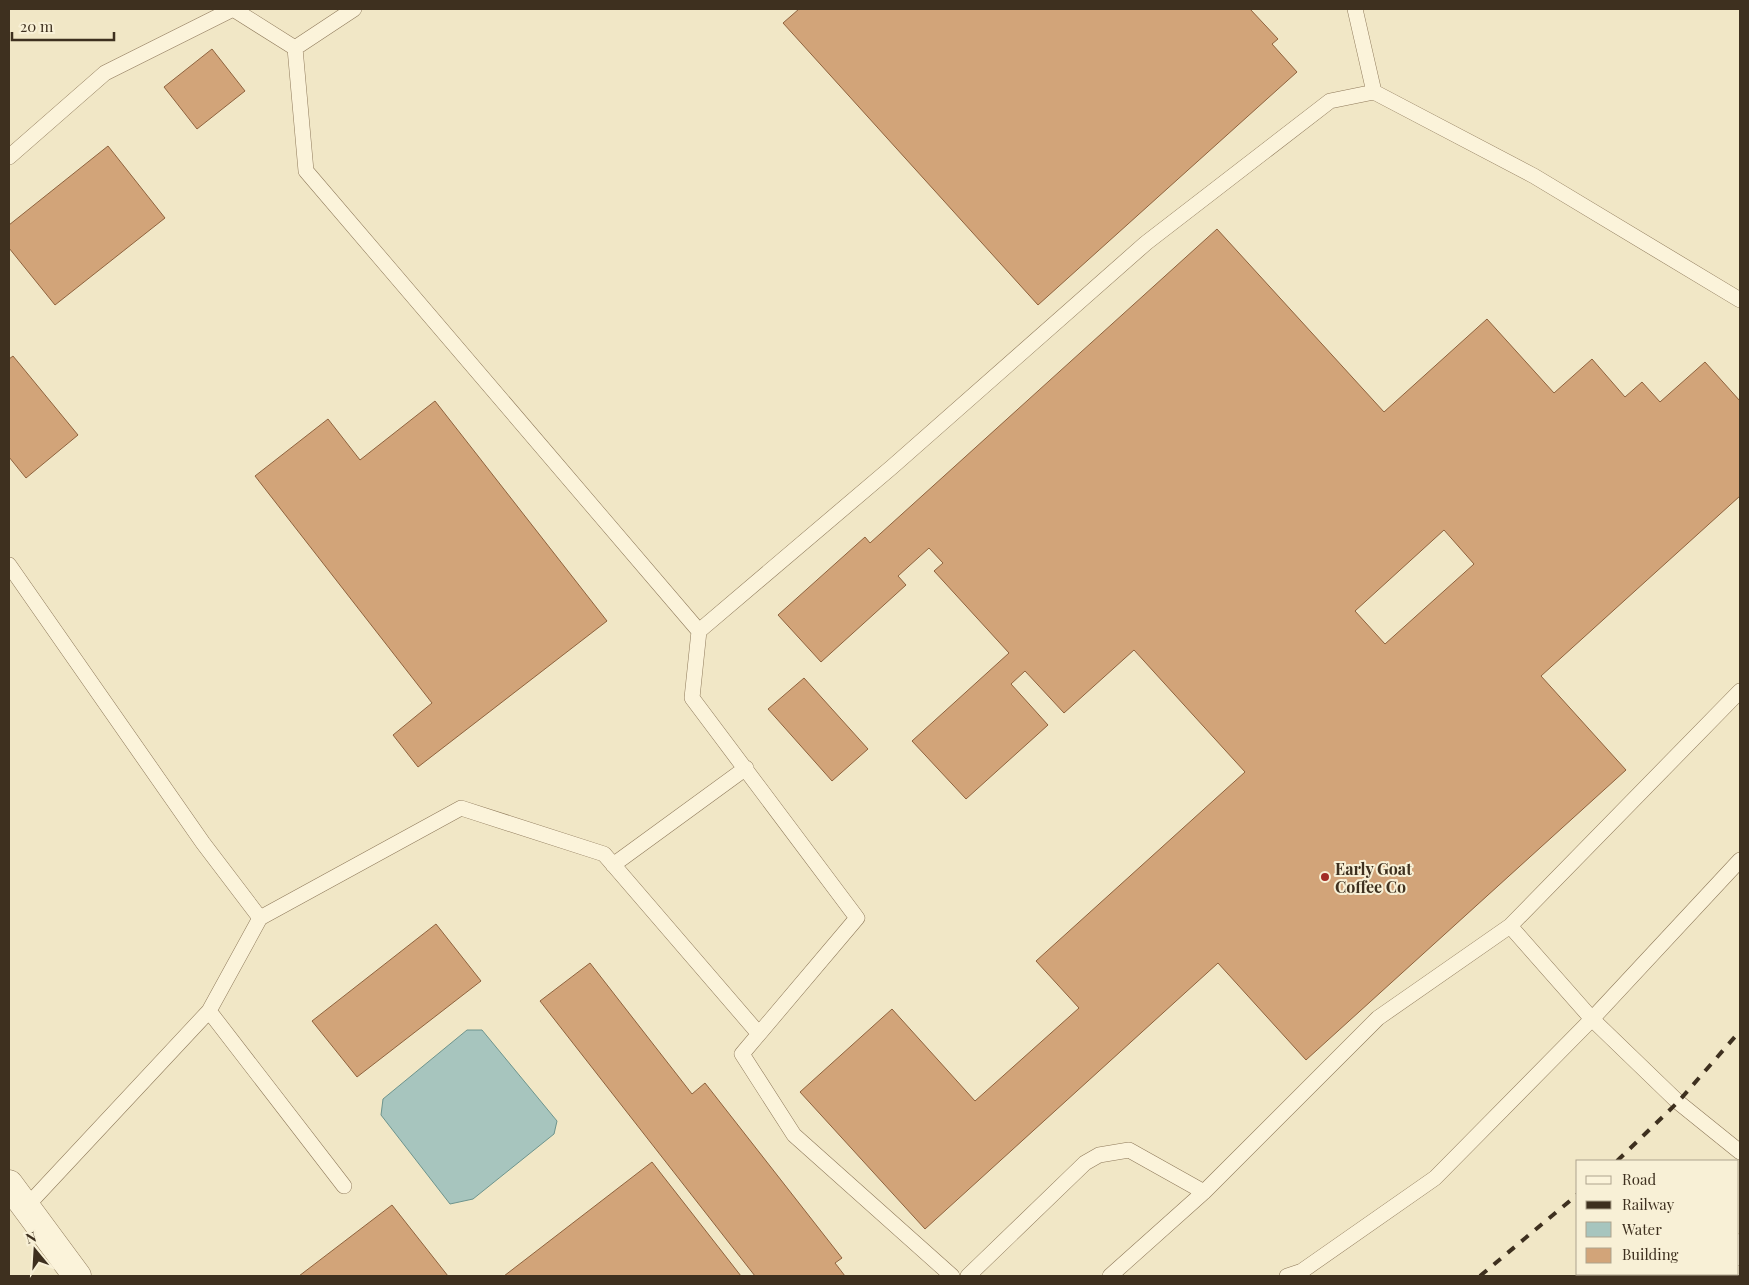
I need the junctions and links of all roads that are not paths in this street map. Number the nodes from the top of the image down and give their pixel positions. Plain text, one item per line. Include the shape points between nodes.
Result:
1 (354, 9) edge
2 (1355, 9) edge
3 (295, 48) junction
4 (1374, 92) junction
5 (9, 157) edge
6 (1740, 300) edge
7 (9, 565) edge
8 (699, 631) junction
9 (1740, 691) edge
10 (746, 768) junction
11 (1740, 860) edge
12 (613, 865) junction
13 (260, 918) junction
14 (1510, 926) junction
15 (209, 1012) junction
16 (1592, 1018) junction
17 (759, 1034) junction
18 (1740, 1152) edge
19 (9, 1184) edge
20 (344, 1186) dead end
21 (1204, 1192) junction
22 (25, 1208) junction
23 (77, 1276) edge
24 (952, 1276) edge
25 (968, 1276) edge
26 (1110, 1276) edge
27 (1287, 1276) edge

1 - 3 lane
2 - 4 lane
3 - 5 lane via 233,9 105,74
3 - 8 lane via 306,171
4 - 6 lane via 1534,176
4 - 8 lane via 1330,101 1146,243 892,467
7 - 13 lane via 203,843
8 - 10 lane via 692,698
9 - 14 lane
10 - 12 lane
10 - 17 lane via 858,918
11 - 16 lane
12 - 13 lane via 604,854 461,808
12 - 17 lane
13 - 15 lane
14 - 16 lane
14 - 21 lane via 1378,1018
15 - 20 lane
15 - 22 lane
16 - 18 lane via 1678,1102
16 - 27 lane via 1435,1178 1302,1271
17 - 24 lane via 742,1054 794,1135
19 - 22 street
21 - 25 lane via 1129,1150 1099,1155 1085,1163
21 - 26 lane
22 - 23 street

